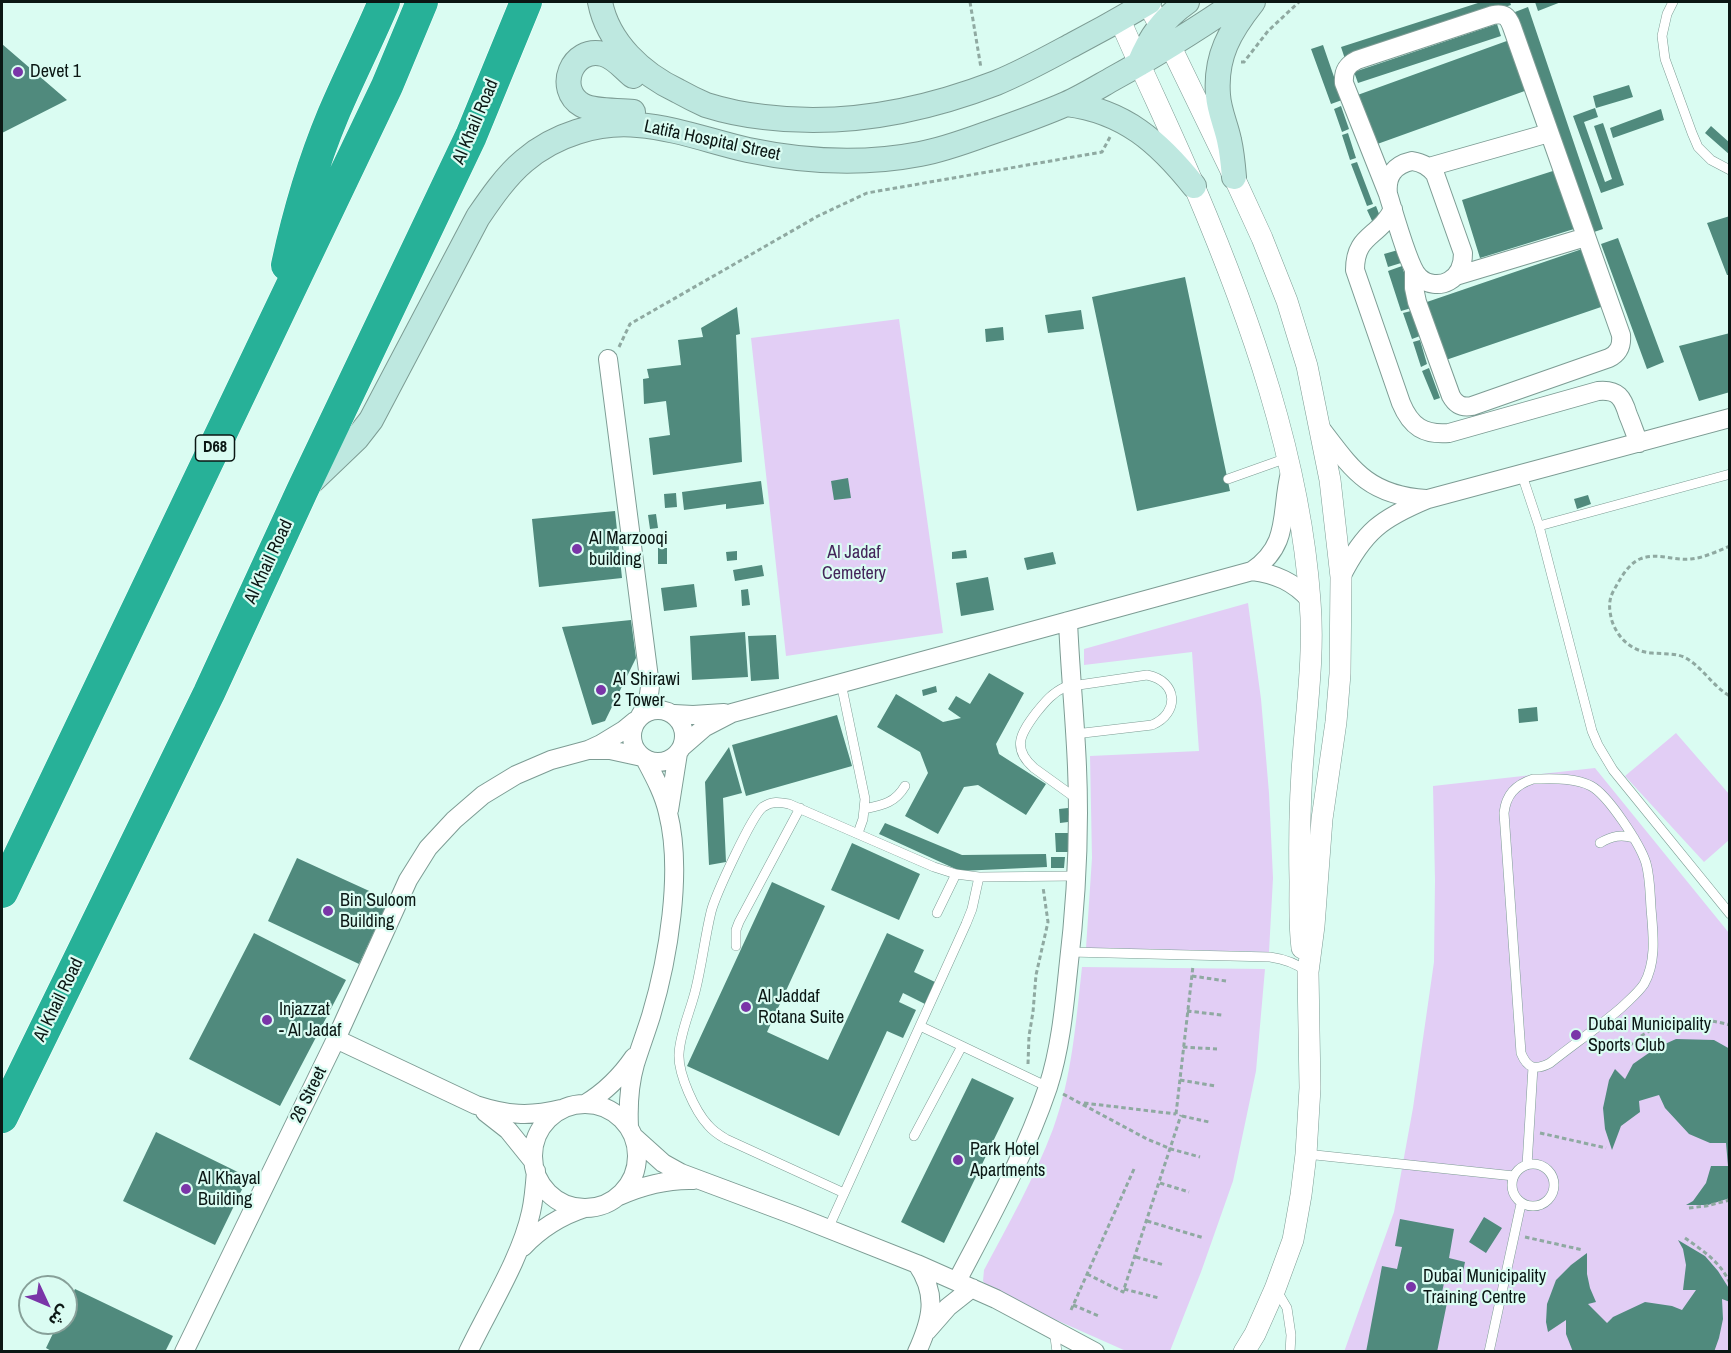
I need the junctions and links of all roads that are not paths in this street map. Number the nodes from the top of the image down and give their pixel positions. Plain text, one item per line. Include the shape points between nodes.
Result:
1 (384, 2) edge
2 (422, 2) edge
3 (526, 2) edge
4 (600, 2) edge
5 (1148, 2) edge
6 (1187, 2) edge
7 (1237, 2) edge
8 (1253, 2) edge
9 (1673, 2) edge
10 (1120, 20) junction
11 (1165, 35) junction
12 (1139, 64) junction
13 (1067, 104) junction
14 (706, 105) junction
15 (1549, 134) junction
16 (704, 137) junction
17 (1429, 167) junction
18 (1730, 170) edge
19 (1234, 177) junction
20 (1194, 186) junction
21 (1390, 202) junction
22 (1586, 237) junction
23 (1366, 238) junction
24 (1404, 242) junction
25 (1414, 271) junction
26 (1456, 276) junction
27 (276, 319) junction
28 (608, 364) road end
29 (1730, 418) edge
30 (1319, 426) junction
31 (1639, 443) junction
32 (1289, 465) junction
33 (1730, 474) edge
34 (1522, 475) junction
35 (1228, 479) dead end
36 (302, 491) junction
37 (1428, 499) junction
38 (1539, 526) junction
39 (1252, 571) junction
40 (1341, 577) junction
41 (1310, 600) junction
42 (1068, 621) junction
43 (648, 675) junction
44 (842, 683) junction
45 (1072, 686) junction
46 (670, 712) junction
47 (732, 713) junction
48 (638, 718) junction
49 (1075, 734) junction
50 (588, 750) junction
51 (680, 750) junction
52 (643, 758) junction
53 (905, 786) dead end
54 (1077, 800) junction
55 (800, 808) junction
56 (864, 809) junction
57 (669, 814) junction
58 (858, 833) junction
59 (1634, 838) junction
60 (1600, 843) dead end
61 (956, 874) junction
62 (1076, 876) junction
63 (979, 877) junction
64 (2, 892) edge
65 (937, 912) dead end
66 (1730, 914) edge
67 (735, 946) dead end
68 (1071, 952) junction
69 (1308, 972) junction
70 (920, 1026) junction
71 (336, 1039) junction
72 (642, 1045) junction
73 (962, 1046) junction
74 (1533, 1067) junction
75 (1048, 1087) junction
76 (585, 1104) junction
77 (477, 1106) junction
78 (564, 1108) junction
79 (2, 1117) edge
80 (631, 1132) junction
81 (914, 1136) dead end
82 (1306, 1154) junction
83 (1527, 1165) junction
84 (535, 1166) junction
85 (1514, 1176) junction
86 (699, 1180) junction
87 (844, 1193) junction
88 (618, 1196) junction
89 (1521, 1204) junction
90 (587, 1208) junction
91 (828, 1229) junction
92 (518, 1253) junction
93 (917, 1264) junction
94 (964, 1284) junction
95 (1275, 1289) junction
96 (1054, 1330) junction
97 (927, 1331) junction
98 (1092, 1351) edge
99 (184, 1352) edge
100 (468, 1352) edge
101 (917, 1352) edge
102 (1057, 1352) edge
103 (1244, 1352) edge
104 (1290, 1352) edge
105 (1489, 1352) edge

1 - 27 highway via 321,147 294,237
2 - 27 highway, D68 via 387,86
3 - 36 highway, Al Khail Road via 471,136
4 - 14 main road, Latifa Hospital Street via 611,31 646,73
5 - 10 main road, Latifa Hospital Street
5 - 11 street
6 - 11 main road
7 - 11 main road, Latifa Hospital Street
8 - 19 main road via 1224,46 1218,71 1218,96
9 - 18 lane via 1662,36 1665,58 1698,147
10 - 12 street
10 - 14 main road, Latifa Hospital Street via 984,87 916,108 832,120 781,119
11 - 12 main road, Latifa Hospital Street
11 - 19 street
12 - 13 main road, Latifa Hospital Street
12 - 20 street
13 - 16 main road, Latifa Hospital Street via 970,140 921,154 878,160 790,157
13 - 20 main road via 1086,106 1119,118 1141,132
14 - 16 main road via 650,88 603,54 580,58 568,78 571,94 583,105 675,121
15 - 17 street
15 - 21 street via 1505,15 1493,15 1357,60 1346,69 1344,83
15 - 22 street
16 - 36 main road, Latifa Hospital Street via 636,124 602,126 575,132 523,161 478,217 371,420 350,446
17 - 21 street via 1412,161 1395,168 1387,185
17 - 26 street via 1435,174 1463,253
19 - 30 street via 1287,302 1307,366
20 - 32 street via 1248,327
21 - 23 street via 1389,218
21 - 24 street
22 - 25 street via 1621,335 1620,349 1609,358 1466,408 1450,396 1417,302
22 - 26 street
23 - 24 street via 1384,236
23 - 31 street via 1355,261 1358,280 1401,403 1414,424 1425,431 1449,434 1606,391 1625,403
24 - 25 street
25 - 26 street via 1434,284
27 - 64 highway, D68
28 - 43 street
29 - 31 street
30 - 37 street via 1367,481 1385,492
30 - 40 street via 1330,480
31 - 34 street
32 - 35 lane
32 - 39 street via 1281,535 1270,556
32 - 41 street via 1302,527
33 - 38 lane
34 - 37 street
34 - 38 lane
36 - 79 highway, Al Khail Road via 209,693
37 - 40 street via 1385,520 1366,536
38 - 66 lane via 1598,745 1613,770
39 - 41 street via 1291,582
39 - 42 street
40 - 69 street via 1336,722 1322,819
41 - 69 street via 1299,913
42 - 44 street
42 - 45 street
43 - 46 street
43 - 48 street via 649,697
44 - 47 street
44 - 56 lane
45 - 49 street
45 - 49 lane via 1147,675 1164,682 1172,698 1167,715 1152,725
45 - 54 lane via 1057,690 1045,702 1023,730 1020,747 1027,762
46 - 47 street via 693,716
46 - 48 street via 653,710
46 - 51 street via 682,725
47 - 51 street via 705,727
48 - 50 street, 26 Street via 613,738
48 - 52 street via 631,737
49 - 54 street
50 - 52 street, 26 Street via 610,750
50 - 71 street, 26 Street via 551,760 483,795 428,848 408,880
51 - 52 street via 673,758 659,762
51 - 57 street
52 - 57 street
53 - 56 lane via 887,804
54 - 62 street
55 - 58 lane
55 - 67 lane via 739,922
55 - 87 lane via 780,802 762,808 717,896 681,1041 680,1068 706,1124 714,1131
56 - 58 lane
57 - 72 street via 673,846 671,915 660,983
58 - 61 lane
59 - 60 lane via 1617,836
59 - 74 lane via 1646,862 1650,888 1653,951 1647,976 1610,1017 1550,1063 1542,1068
59 - 74 lane via 1603,795 1582,782 1533,779 1515,788 1505,804 1521,1053
61 - 63 lane
61 - 65 lane
62 - 63 lane
62 - 68 street
63 - 70 lane via 972,909
68 - 69 lane via 1276,958
68 - 75 street via 1058,1047
69 - 82 street via 1310,1088
70 - 73 lane
70 - 87 lane
71 - 77 street
71 - 99 street, 26 Street
72 - 76 street via 611,1085
72 - 80 street via 630,1086
73 - 75 lane
73 - 81 lane
74 - 83 lane
75 - 94 street
76 - 78 street
76 - 80 street via 614,1113
77 - 78 street via 520,1115
77 - 84 street via 508,1130
78 - 84 street via 540,1130
80 - 86 street via 663,1163
80 - 88 street via 636,1168
82 - 85 lane
82 - 95 street via 1293,1240
83 - 85 lane
83 - 89 lane via 1538,1164 1547,1169 1554,1188 1542,1205
84 - 90 street via 540,1181 555,1198
84 - 92 street via 531,1213
85 - 89 lane via 1511,1186
86 - 88 street via 657,1182
86 - 91 street
87 - 91 lane
88 - 90 street
89 - 105 lane
90 - 92 street via 548,1224
91 - 93 street
92 - 100 street
93 - 94 street
93 - 97 street via 927,1278 931,1295
94 - 96 street
94 - 97 street
95 - 103 street
95 - 104 lane via 1287,1308
96 - 98 street
96 - 102 lane
97 - 101 street

